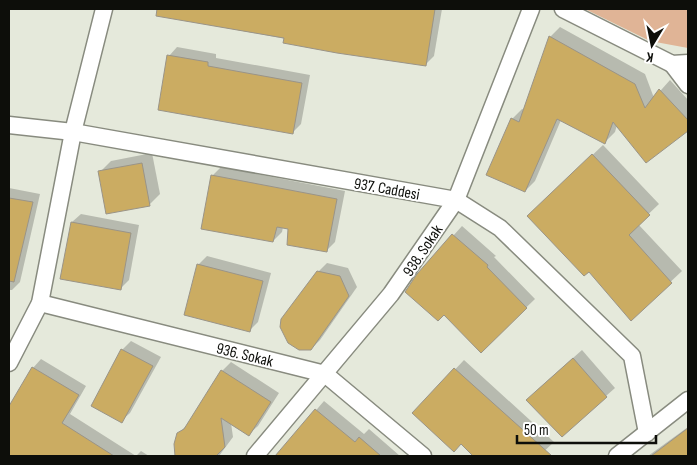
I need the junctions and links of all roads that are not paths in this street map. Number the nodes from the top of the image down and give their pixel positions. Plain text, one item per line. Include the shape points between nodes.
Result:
1 (104, 9) edge
2 (531, 9) edge
3 (563, 9) edge
4 (688, 63) edge
5 (672, 64) junction
6 (688, 85) edge
7 (9, 125) edge
8 (73, 132) junction
9 (456, 200) junction
10 (40, 303) junction
11 (9, 363) edge
12 (325, 374) junction
13 (688, 400) edge
14 (647, 433) junction
15 (255, 456) edge
16 (423, 456) edge
17 (617, 456) edge

1 - 8 street
2 - 9 street, 938. Sokak
3 - 5 street
4 - 5 street
5 - 6 street
7 - 8 street, 937. Caddesi
8 - 9 street, 937. Caddesi
8 - 10 street
9 - 12 street, 938. Sokak via 391,294
9 - 14 street, 937. Caddesi via 500,228 632,356
10 - 11 street
10 - 12 street, 936. Sokak
12 - 15 street, 938. Sokak
12 - 16 street, 936. Sokak
13 - 14 street
14 - 17 street

